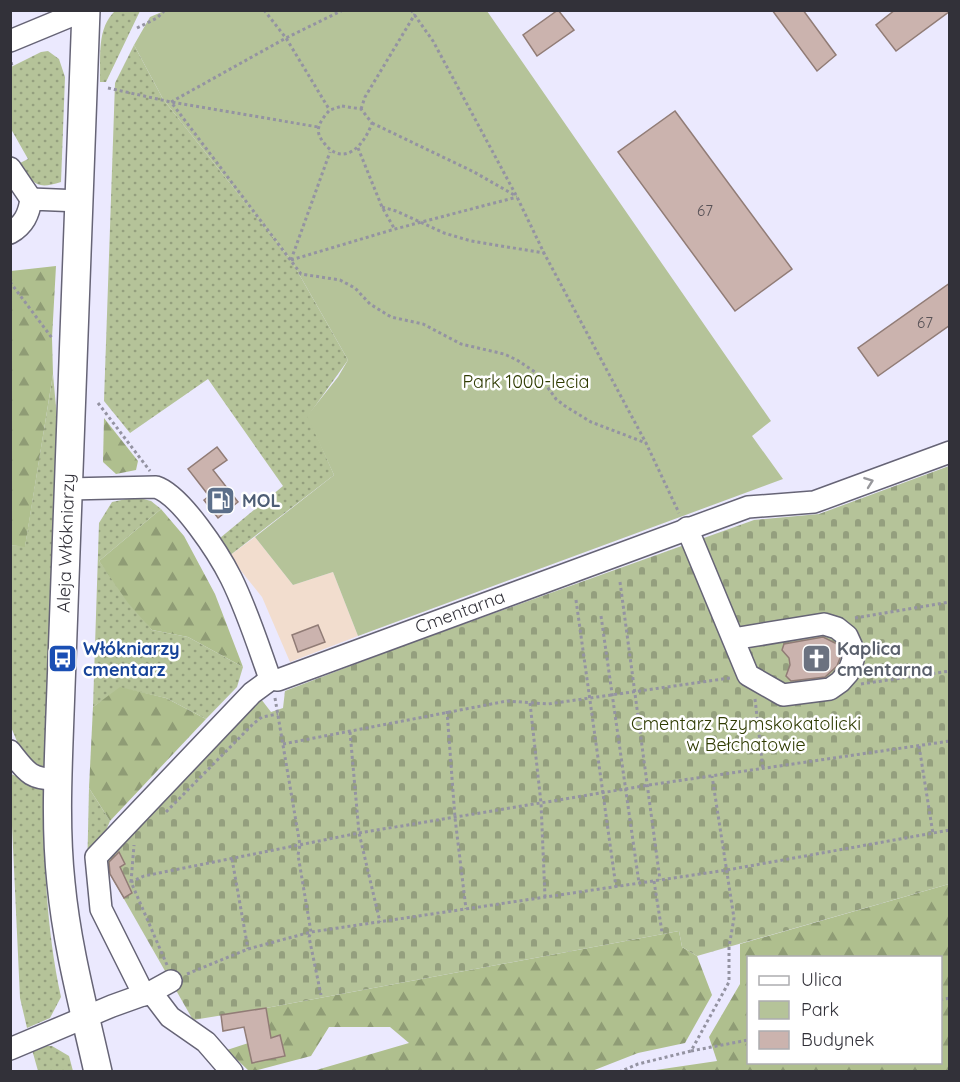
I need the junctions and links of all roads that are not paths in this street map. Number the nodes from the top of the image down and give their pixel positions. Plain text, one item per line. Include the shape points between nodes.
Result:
1 (85, 11) edge
2 (10, 41) edge
3 (10, 168) edge
4 (31, 199) junction
5 (80, 201) junction
6 (10, 233) edge
7 (950, 452) edge
8 (68, 489) junction
9 (687, 528) junction
10 (733, 639) junction
11 (271, 679) junction
12 (10, 751) edge
13 (57, 779) junction
14 (172, 981) road end
15 (148, 993) junction
16 (86, 1018) junction
17 (10, 1049) edge
18 (98, 1071) edge
19 (232, 1071) edge

1 - 2 street
1 - 5 main road, Aleja Włókniarzy
3 - 4 street
4 - 5 street
4 - 6 street via 27,217
5 - 8 main road, Aleja Włókniarzy
9 -> 7 street, Cmentarna via 748,507 814,502
8 - 11 street via 165,490 184,508 231,578
8 - 13 main road, Aleja Włókniarzy
9 - 10 street
9 - 11 street, Cmentarna via 278,680
10 - 10 street via 748,675 783,695 830,689 848,673 853,660 847,636 824,624
11 - 15 street via 252,693 96,857 101,909
12 - 13 street via 27,772 40,779
13 - 16 main road, Aleja Włókniarzy via 61,884
14 - 15 street
15 - 16 street
15 - 19 street via 170,1017 206,1042
16 - 17 street
16 - 18 main road, Aleja Włókniarzy

